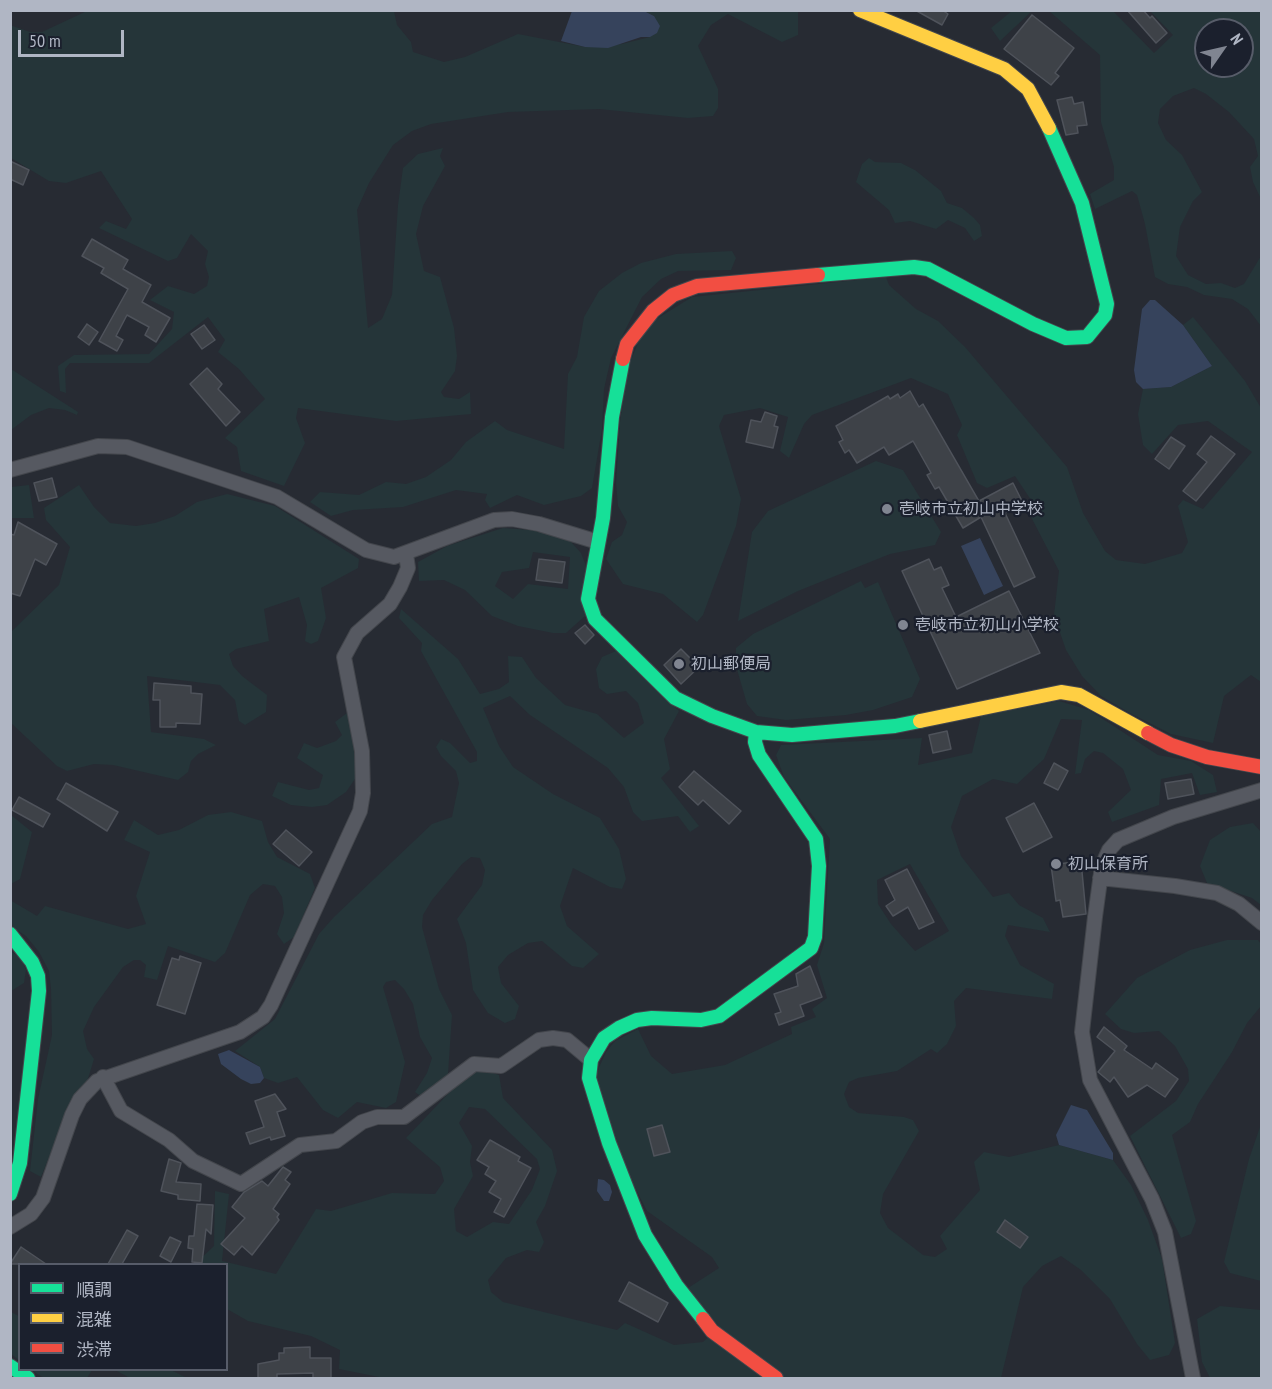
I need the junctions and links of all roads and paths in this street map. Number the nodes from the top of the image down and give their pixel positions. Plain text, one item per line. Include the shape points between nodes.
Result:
1 (860, 10) edge
2 (10, 470) edge
3 (598, 542) junction
4 (406, 554) junction
5 (756, 732) junction
6 (1262, 767) edge
7 (1262, 789) edge
8 (1100, 878) junction
9 (1262, 922) edge
10 (10, 934) edge
11 (591, 1060) junction
12 (104, 1077) junction
13 (10, 1194) edge
14 (10, 1227) edge
15 (776, 1378) edge
16 (1193, 1378) edge

1 - 3 street via 1004,69 1028,89 1082,203 1107,304 1105,315 1087,337 1066,338 928,269 914,267 698,286 673,295 652,311 624,353 612,417
2 - 4 street via 98,446 127,447 277,497 366,550 394,557
3 - 4 street via 512,519 494,520
3 - 5 street via 588,599 595,619 675,699
4 - 12 street via 408,567 390,604 357,633 344,657 362,751 360,811 271,1005 263,1017 240,1032
5 - 6 street via 792,735 895,726 1061,692 1080,695 1171,746
5 - 11 street via 759,755 816,839 819,866 811,948 719,1016 701,1020 637,1020 604,1038
7 - 8 street via 1130,833 1109,850
8 - 9 street via 1217,893
8 - 16 street via 1082,1032 1090,1080 1165,1232
10 - 13 street via 32,962 38,976 39,1000 20,1163
11 - 12 street via 567,1040 539,1040 501,1066 474,1064 404,1117 377,1117 362,1122 336,1141 300,1145 241,1184 193,1161 169,1140 121,1111
11 - 15 street via 589,1078 599,1114 645,1235 676,1285 712,1331
12 - 14 street via 80,1100 42,1198 31,1214

